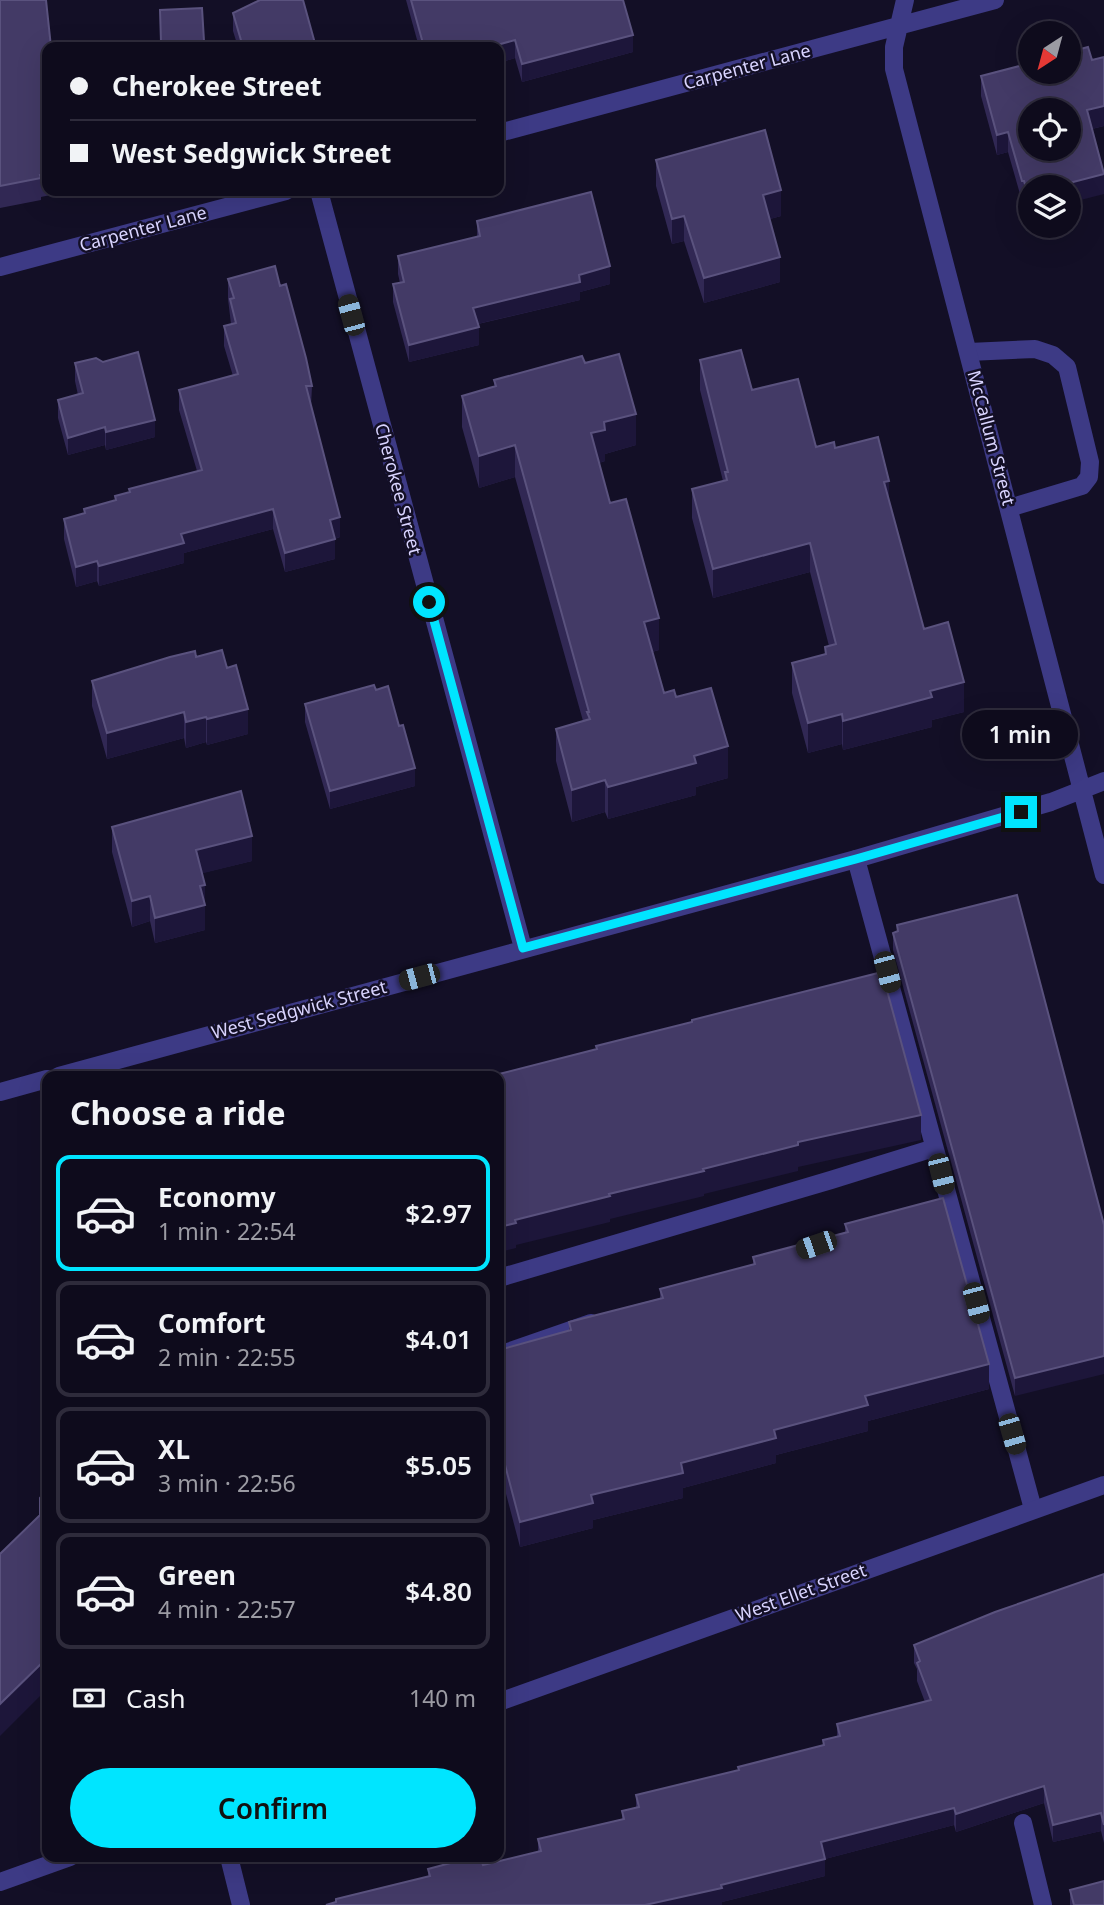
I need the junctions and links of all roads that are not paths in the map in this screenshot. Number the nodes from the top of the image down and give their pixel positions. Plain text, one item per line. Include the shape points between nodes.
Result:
1 (905, 0) edge
2 (995, 0) edge
3 (900, 25) junction
4 (504, 133) edge
5 (267, 196) edge
6 (320, 196) edge
7 (0, 267) edge
8 (969, 352) junction
9 (1009, 508) junction
10 (1104, 781) edge
11 (1082, 790) junction
12 (856, 859) junction
13 (1104, 875) edge
14 (523, 948) junction
15 (76, 1071) edge
16 (42, 1080) edge
17 (0, 1092) edge
18 (934, 1148) junction
19 (504, 1277) edge
20 (604, 1318) edge
21 (504, 1353) edge
22 (1104, 1485) edge
23 (1033, 1509) junction
24 (504, 1700) edge
25 (1023, 1823) dead end
26 (56, 1862) edge
27 (230, 1862) edge
28 (0, 1882) edge
29 (241, 1905) edge
30 (1044, 1905) edge

1 - 3 street, McCallum Street
2 - 3 street, Carpenter Lane
3 - 4 street, Carpenter Lane
3 - 8 street, McCallum Street via 894,69
5 - 7 street, Carpenter Lane
6 - 14 street, Cherokee Street
8 - 9 street, McCallum Street
8 - 9 street via 1035,349 1053,355 1067,367 1090,462 1089,477 1082,486
9 - 11 street, McCallum Street
10 - 11 street, West Sedgwick Street
11 - 12 street, West Sedgwick Street
11 - 13 street, McCallum Street
12 - 14 street, West Sedgwick Street
12 - 18 street
14 - 15 street, West Sedgwick Street
16 - 17 street
18 - 19 street
18 - 23 street via 941,1202
20 - 21 street
22 - 23 street, West Ellet Street
23 - 24 street, West Ellet Street
25 - 30 street
26 - 28 street
27 - 29 street

